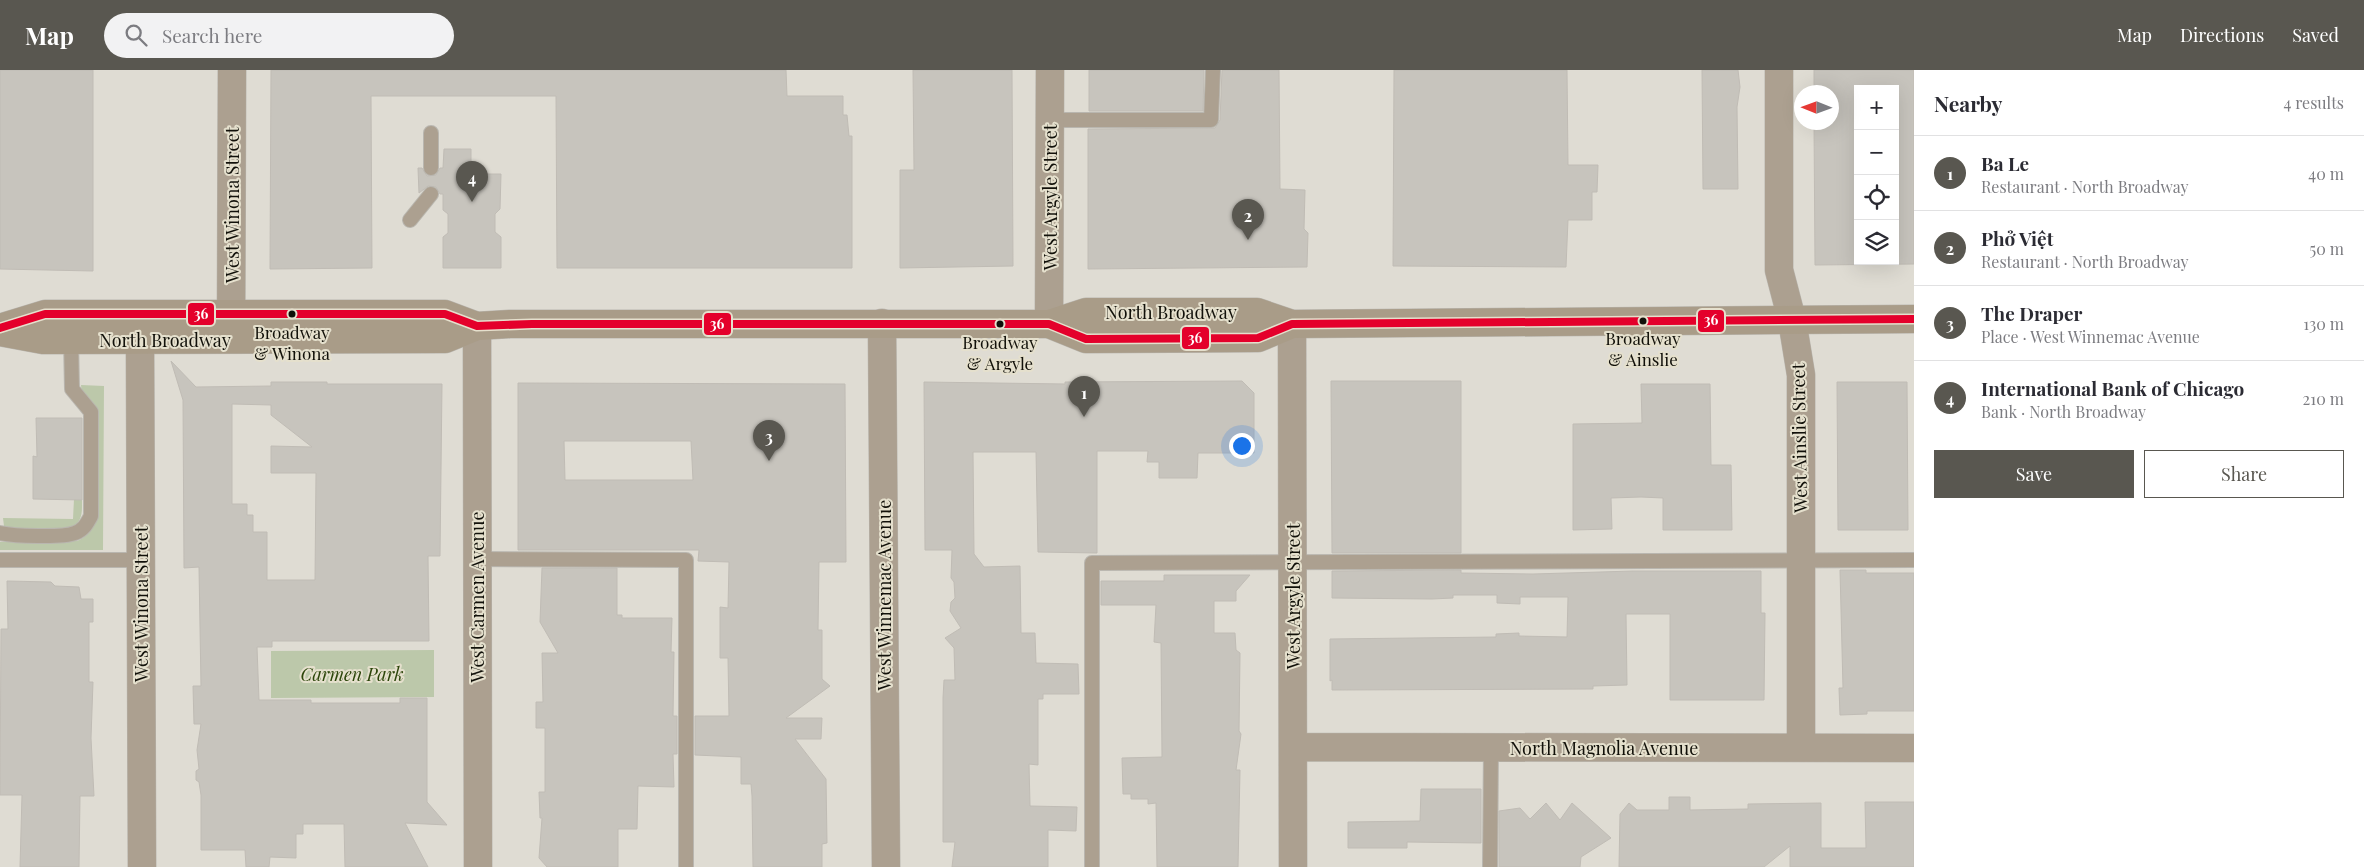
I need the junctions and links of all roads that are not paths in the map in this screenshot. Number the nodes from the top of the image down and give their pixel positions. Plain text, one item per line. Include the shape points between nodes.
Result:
1 (232, 70) edge
2 (1050, 70) edge
3 (1213, 70) edge
4 (1779, 70) edge
5 (1050, 120) junction
6 (431, 133) dead end
7 (431, 168) dead end
8 (431, 194) dead end
9 (410, 220) dead end
10 (1914, 319) edge
11 (1792, 320) junction
12 (882, 323) junction
13 (1050, 324) junction
14 (1292, 324) junction
15 (477, 326) junction
16 (231, 327) junction
17 (0, 328) edge
18 (0, 332) edge
19 (71, 340) junction
20 (140, 341) junction
21 (0, 533) edge
22 (477, 559) junction
23 (0, 560) edge
24 (141, 560) junction
25 (1800, 560) junction
26 (1914, 560) edge
27 (1293, 562) junction
28 (1293, 748) junction
29 (1491, 748) junction
30 (1801, 748) junction
31 (1914, 748) edge
32 (142, 867) edge
33 (478, 867) edge
34 (686, 867) edge
35 (886, 867) edge
36 (1092, 867) edge
37 (1293, 867) edge
38 (1490, 867) edge

1 - 16 street, West Winona Street
2 - 5 street, West Argyle Street
3 - 5 lane via 1211,120
4 - 11 street, West Ainslie Street via 1779,270
5 - 13 street, West Argyle Street
6 - 7 lane
8 - 9 lane
10 - 11 main road, North Broadway
11 - 14 main road, North Broadway
11 - 25 street, West Ainslie Street via 1801,375
12 - 13 main road, North Broadway
12 - 15 main road, North Broadway
12 - 35 street, West Winnemac Avenue
13 - 14 main road, North Broadway via 1086,312 1257,312
14 - 27 street, West Argyle Street
15 - 16 main road, North Broadway via 445,340
15 - 22 street, West Carmen Avenue
16 - 17 main road, North Broadway via 45,314
16 - 20 main road, North Broadway
18 - 19 main road, North Broadway via 43,340
19 - 20 main road, North Broadway
19 - 21 lane via 72,389 92,412 91,516 76,533
20 - 24 street, West Winona Street
22 - 33 street, West Carmen Avenue
22 - 34 lane via 686,560
23 - 24 lane
24 - 32 street, West Winona Street
25 - 26 lane
25 - 27 lane
25 - 30 street, West Ainslie Street
27 - 28 street, West Argyle Street
27 - 36 lane via 1092,563
28 - 29 street, North Magnolia Avenue
28 - 37 street, West Argyle Street
29 - 30 street, North Magnolia Avenue
29 - 38 lane
30 - 31 street, North Magnolia Avenue

